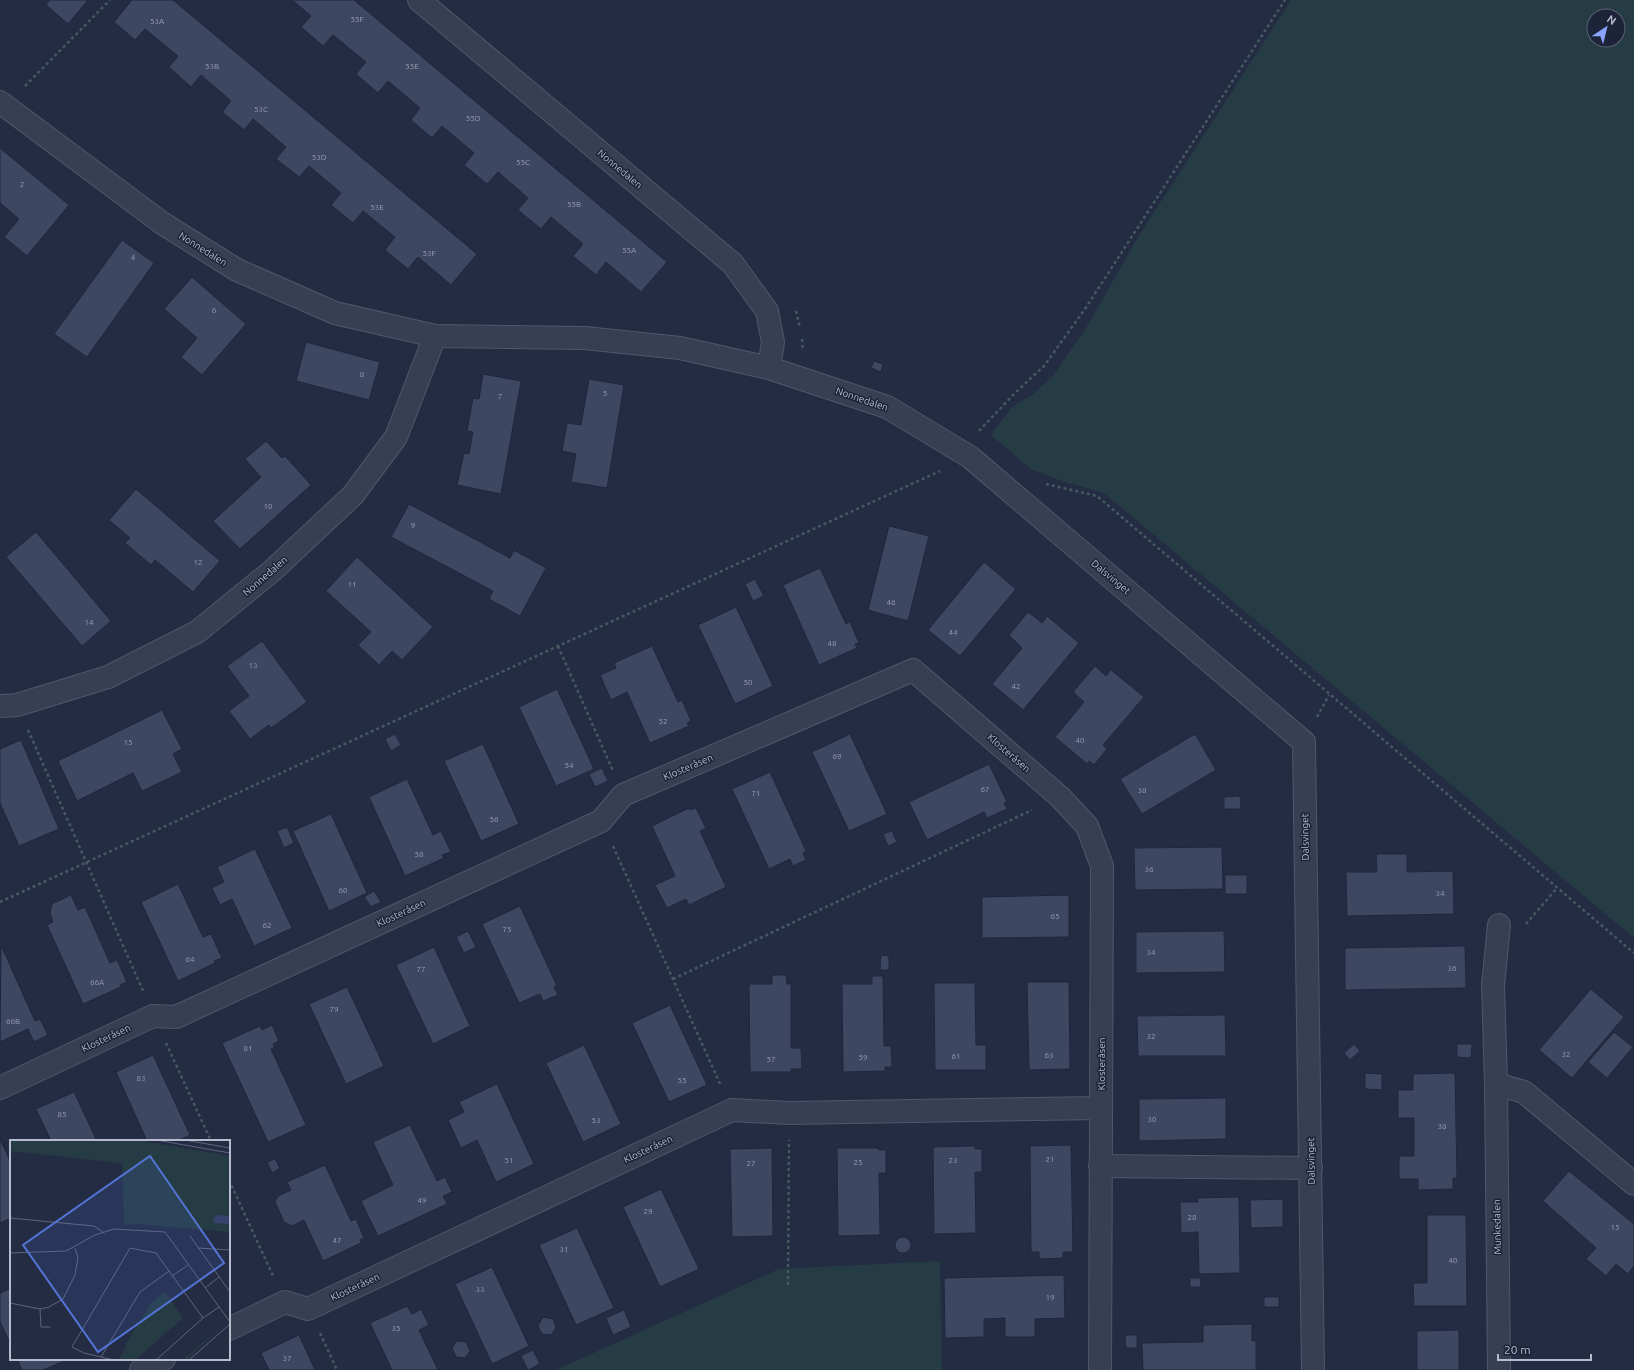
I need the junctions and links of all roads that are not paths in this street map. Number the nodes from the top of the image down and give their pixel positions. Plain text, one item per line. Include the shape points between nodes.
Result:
1 (419, 0) edge
2 (3, 104) edge
3 (435, 336) junction
4 (769, 368) junction
5 (970, 457) joint
6 (8, 705) edge
7 (1499, 925) road end
8 (1496, 1084) junction
9 (0, 1088) edge
10 (1101, 1108) junction
11 (1100, 1166) junction
12 (1311, 1168) junction
13 (1634, 1184) edge
14 (230, 1329) edge
15 (162, 1360) edge
16 (141, 1370) edge
17 (1100, 1370) edge
18 (1313, 1370) edge
19 (1499, 1370) edge

1 - 4 street, Nonnedalen via 733,264 766,311 773,342
2 - 3 street, Nonnedalen via 162,223 237,270 335,313
3 - 4 street, Nonnedalen via 593,339 680,348
3 - 6 street, Nonnedalen via 396,437 353,495 272,571 197,632 108,677
4 - 5 street, Nonnedalen via 887,407
5 - 12 street, Dalsvinget via 1304,742
7 - 8 street, Munkedalen via 1493,985
8 - 13 street via 1524,1092
8 - 19 street, Munkedalen
9 - 10 street, Klosteråsen via 153,1016 176,1017 601,820 623,795 913,670 1060,797 1087,826 1102,866
10 - 11 street, Klosteråsen
10 - 14 street, Klosteråsen via 789,1114 732,1110 308,1309 285,1302
11 - 12 street
11 - 17 street, Klosteråsen
12 - 18 street, Dalsvinget
15 - 16 street

